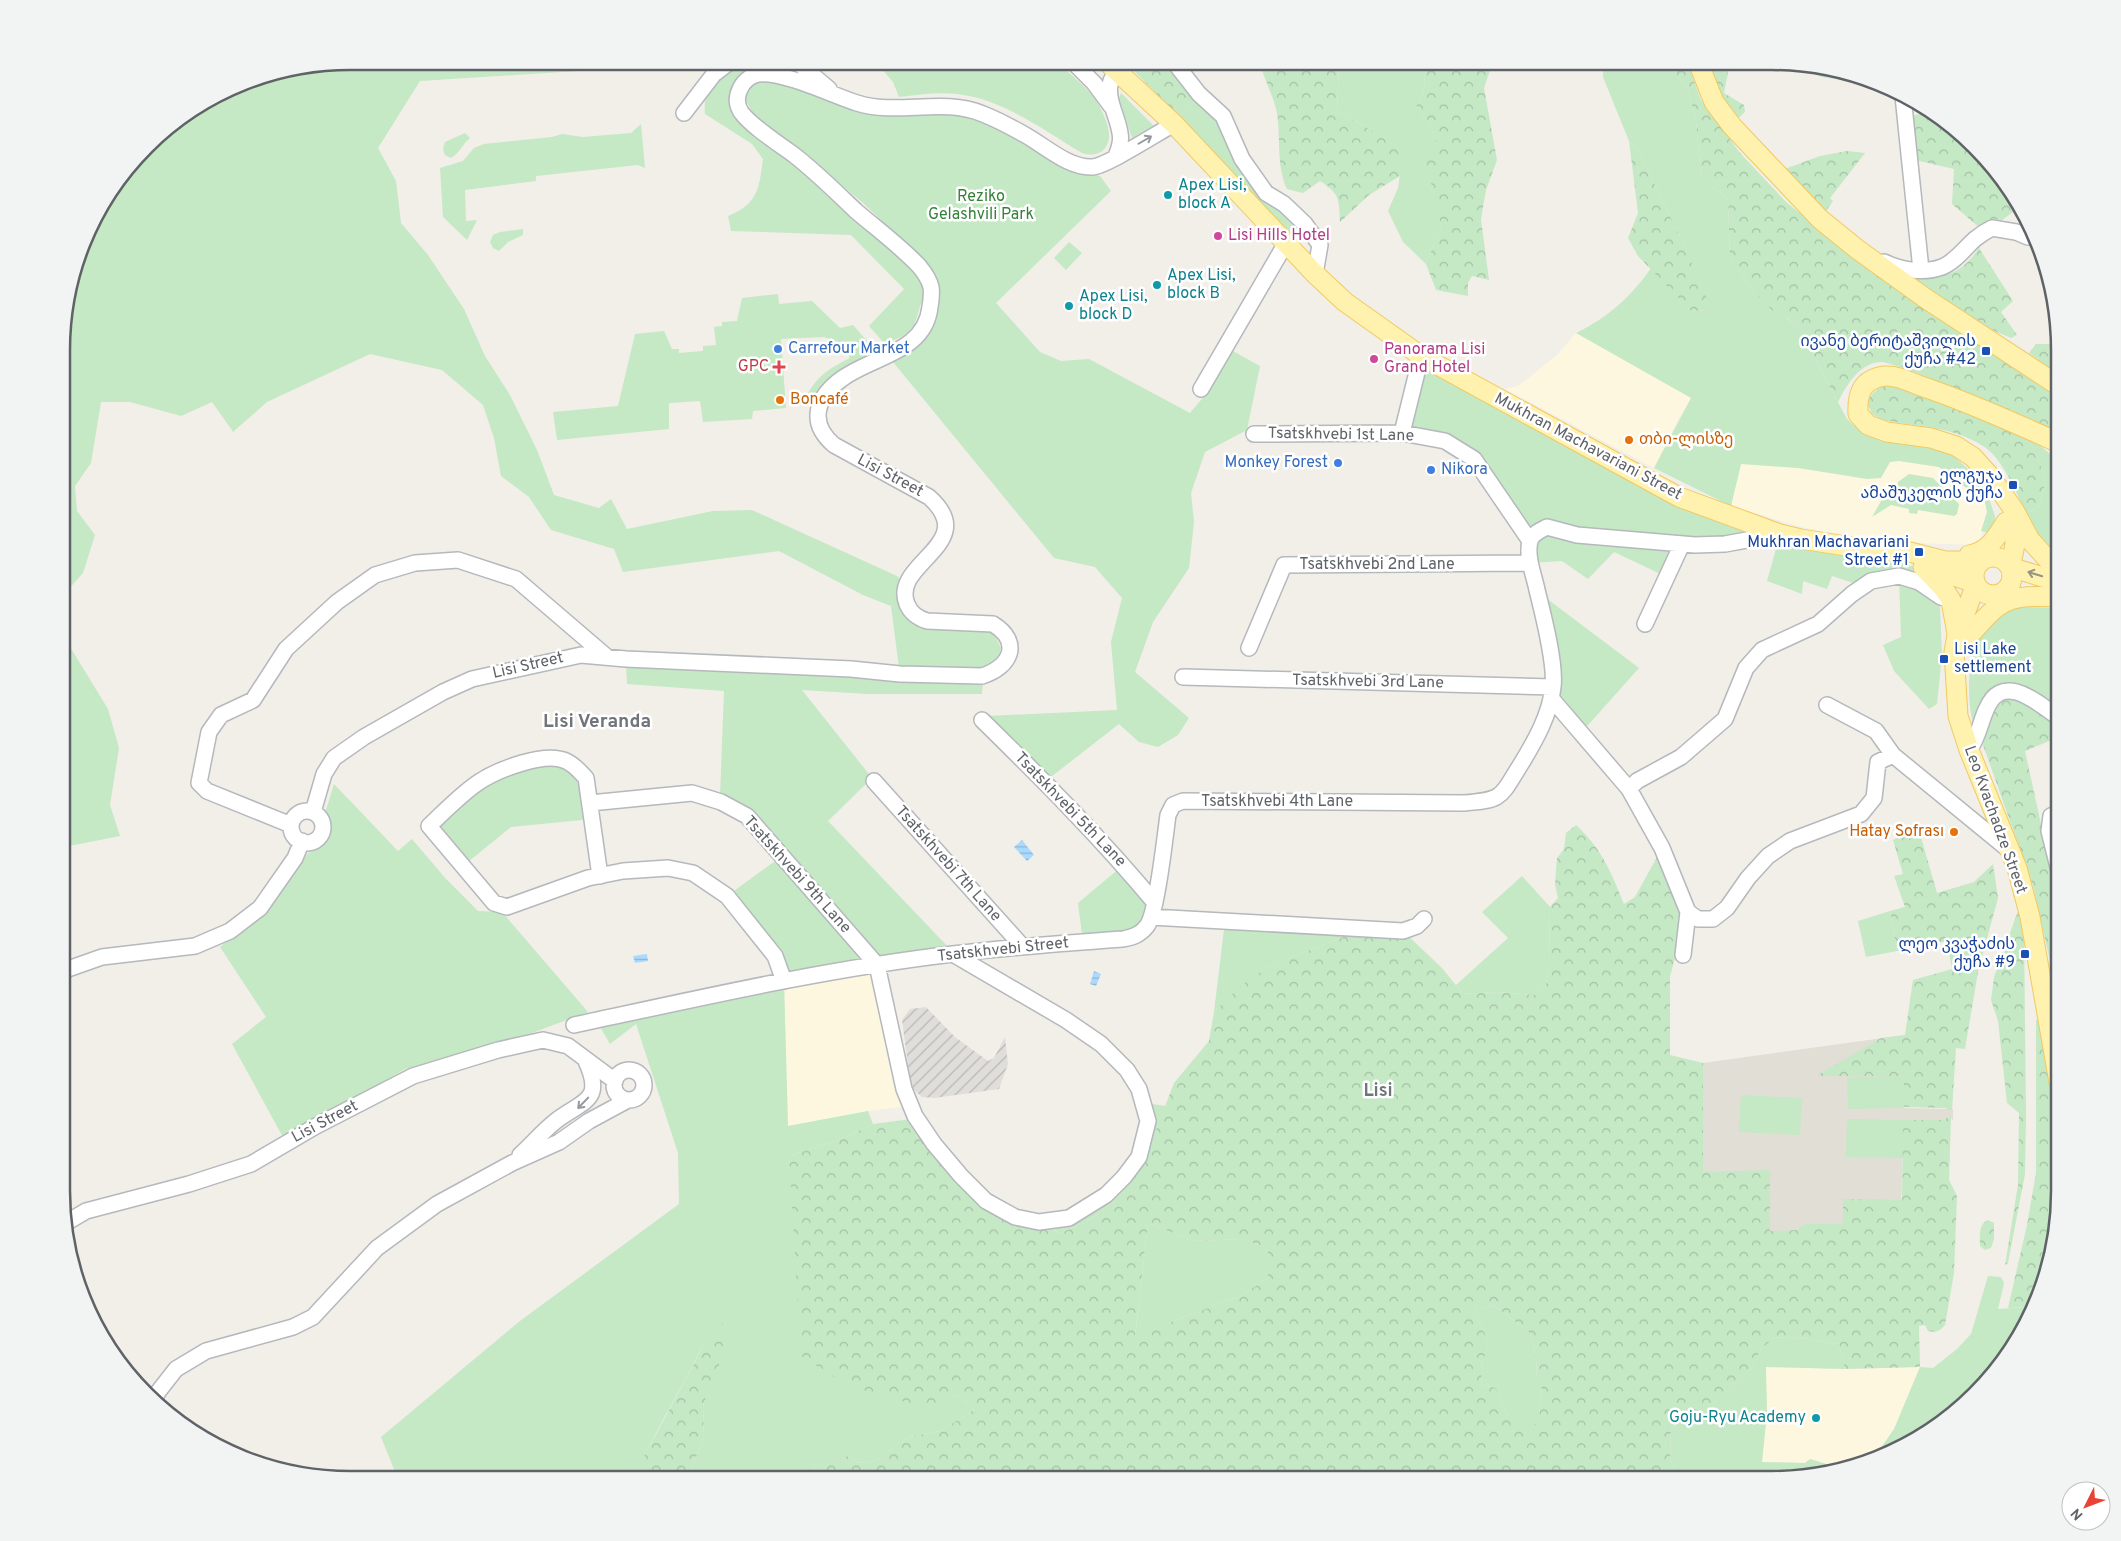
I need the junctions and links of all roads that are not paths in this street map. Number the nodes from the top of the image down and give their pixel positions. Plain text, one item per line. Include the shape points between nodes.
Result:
1 (720, 70) edge
2 (775, 70) edge
3 (807, 70) edge
4 (1081, 70) edge
5 (1112, 70) edge
6 (1116, 70) edge
7 (1180, 70) edge
8 (1701, 70) edge
9 (780, 77) junction
10 (836, 94) junction
11 (1904, 104) edge
12 (684, 113) dead end
13 (1117, 122) junction
14 (1174, 124) junction
15 (1116, 156) junction
16 (2027, 237) edge
17 (1286, 243) junction
18 (1857, 250) junction
19 (1921, 270) junction
20 (1315, 274) junction
21 (1421, 356) junction
22 (2051, 381) edge
23 (1201, 389) dead end
24 (1402, 433) junction
25 (1254, 434) dead end
26 (2051, 440) edge
27 (2000, 492) junction
28 (2006, 522) junction
29 (1780, 534) junction
30 (1530, 541) junction
31 (1682, 544) junction
32 (1986, 559) junction
33 (1924, 560) junction
34 (1530, 563) junction
35 (2051, 563) edge
36 (2010, 567) junction
37 (2051, 580) edge
38 (1974, 587) junction
39 (1999, 594) junction
40 (2051, 595) edge
41 (2051, 596) edge
42 (1951, 600) junction
43 (1645, 624) dead end
44 (1963, 636) junction
45 (1249, 648) dead end
46 (607, 657) junction
47 (1183, 678) dead end
48 (1552, 692) junction
49 (1827, 705) dead end
50 (2051, 713) edge
51 (982, 720) dead end
52 (1969, 750) junction
53 (1893, 755) junction
54 (874, 781) dead end
55 (1629, 789) junction
56 (590, 803) junction
57 (313, 812) junction
58 (2051, 816) edge
59 (291, 825) junction
60 (2051, 839) edge
61 (302, 842) junction
62 (2009, 850) junction
63 (600, 876) junction
64 (1153, 910) junction
65 (1688, 912) junction
66 (1424, 919) dead end
67 (1023, 947) junction
68 (953, 954) junction
69 (1683, 955) dead end
70 (877, 965) junction
71 (70, 968) edge
72 (784, 981) junction
73 (2051, 1020) edge
74 (574, 1025) dead end
75 (586, 1059) junction
76 (615, 1081) junction
77 (626, 1101) junction
78 (512, 1163) junction
79 (72, 1220) edge
80 (157, 1394) edge

1 - 12 street
2 - 9 street
3 - 10 street
4 - 13 street via 1110,104
5 - 13 street via 1110,88
6 - 14 main road, Mukhran Machavariani Street
7 - 20 street via 1199,94 1223,116 1242,159 1266,193 1284,204 1305,224 1320,245
8 - 18 main road via 1714,102 1732,126 1794,194
9 - 10 street, Lisi Street
9 - 46 street, Lisi Street via 758,74 744,83 736,97 741,112 891,240 927,276 931,288 930,312 921,332 889,356 844,377 830,389 818,408 820,429 834,445 929,497 942,513 945,524 938,547 907,581 906,603 911,611 917,618 927,621 993,624 1008,638 1011,648 1008,659 993,673 982,676
10 - 15 street, Lisi Street via 880,108 956,107 981,113 1055,154 1092,168 1105,165
11 - 19 street
13 - 15 street via 1121,134
15 -> 14 street, Lisi Street
14 - 17 main road, Mukhran Machavariani Street
16 - 19 street via 1992,228 1942,267
17 - 20 main road, Mukhran Machavariani Street
17 - 23 street
18 - 19 street via 1899,269
18 - 22 main road
20 - 21 main road, Mukhran Machavariani Street via 1346,302
21 - 24 street
21 - 29 main road, Mukhran Machavariani Street via 1679,497
24 - 25 street, Tsatskhvebi 1st Lane
24 - 30 street, Tsatskhvebi 1st Lane via 1445,441 1474,459
26 - 27 main road via 1898,378 1887,376 1864,385 1859,393 1858,414 1868,425 1956,446 1982,465
27 - 28 main road
27 - 35 main road via 2030,540
27 - 36 main road via 2016,532
28 - 32 main road via 2001,543
28 - 33 main road via 1983,551
29 - 31 street via 1725,544
29 - 33 main road, Mukhran Machavariani Street
30 - 31 street via 1547,526 1576,535
30 - 34 street
31 - 43 street
32 - 33 main road
32 - 36 main road via 1998,557
32 - 38 main road via 1974,572
33 - 38 main road
33 - 42 main road
34 - 45 street, Tsatskhvebi 2nd Lane via 1284,565
34 - 48 street via 1552,667
37 -> 36 main road
36 - 39 main road via 2012,581
38 - 39 main road via 1984,593
38 - 42 street
38 - 44 main road
39 - 40 main road via 2032,591
39 - 44 main road
41 - 44 main road via 2004,602
42 - 44 main road
42 - 55 street via 1919,582 1899,576 1871,581 1818,624 1762,650 1746,668 1725,719 1681,757 1636,781
44 - 52 main road, Leo Kvachadze Street via 1956,676 1958,716
46 - 57 street, Lisi Street via 572,656 472,679 443,692 334,758 324,774
46 - 59 street via 516,579 458,560 415,563 375,575 337,602 286,649 253,700 221,715 209,732 199,783 207,791
47 - 48 street, Tsatskhvebi 3rd Lane
48 - 55 street
48 - 64 street, Tsatskhvebi 4th Lane via 1548,713 1531,747 1496,800 1464,803 1183,801 1173,804 1168,815
49 - 53 street via 1876,731
50 - 52 street via 2019,691 2003,692 1987,707
51 - 64 street, Tsatskhvebi 5th Lane via 1122,864
52 - 62 main road, Leo Kvachadze Street
53 - 62 street
53 - 65 street via 1878,762 1874,798 1861,814 1790,842 1768,856 1727,908 1713,919 1698,919
54 - 67 street, Tsatskhvebi 7th Lane
55 - 65 street via 1662,848
56 - 63 street
56 - 63 street via 586,778 576,767 565,760 547,758 512,766 479,782 429,826 494,903 502,906
56 - 70 street, Tsatskhvebi 9th Lane via 692,793 721,802 747,816
57 - 59 street via 297,815
57 - 61 street via 322,821 321,834 310,842
58 - 60 street
59 - 61 street via 294,835
61 - 71 street via 295,858 260,908 230,931 194,946 102,957
62 - 73 main road, Leo Kvachadze Street via 2030,918
63 - 72 street via 668,868 694,873 727,896 775,956
64 - 66 street via 1403,931
64 - 67 street, Tsatskhvebi Street via 1148,925 1136,936
65 - 69 street
67 - 68 street, Tsatskhvebi Street
68 - 70 street, Tsatskhvebi Street
68 - 70 street via 1101,1044 1127,1070 1139,1089 1148,1121 1139,1157 1106,1195 1069,1218 1039,1222 1015,1217 986,1201 934,1144 904,1089
70 - 72 street, Tsatskhvebi Street
72 - 74 street, Tsatskhvebi Street
75 - 76 street, Lisi Street
75 -> 78 street via 593,1084 586,1101 556,1121
75 - 79 street, Lisi Street via 568,1046 543,1040 412,1076 251,1164 86,1211
76 - 77 street via 617,1095
76 - 77 street via 621,1072 631,1070 643,1078 645,1088 640,1097
77 - 78 street via 559,1142
78 - 80 street via 437,1204 377,1248 312,1317 293,1327 206,1351 176,1369

